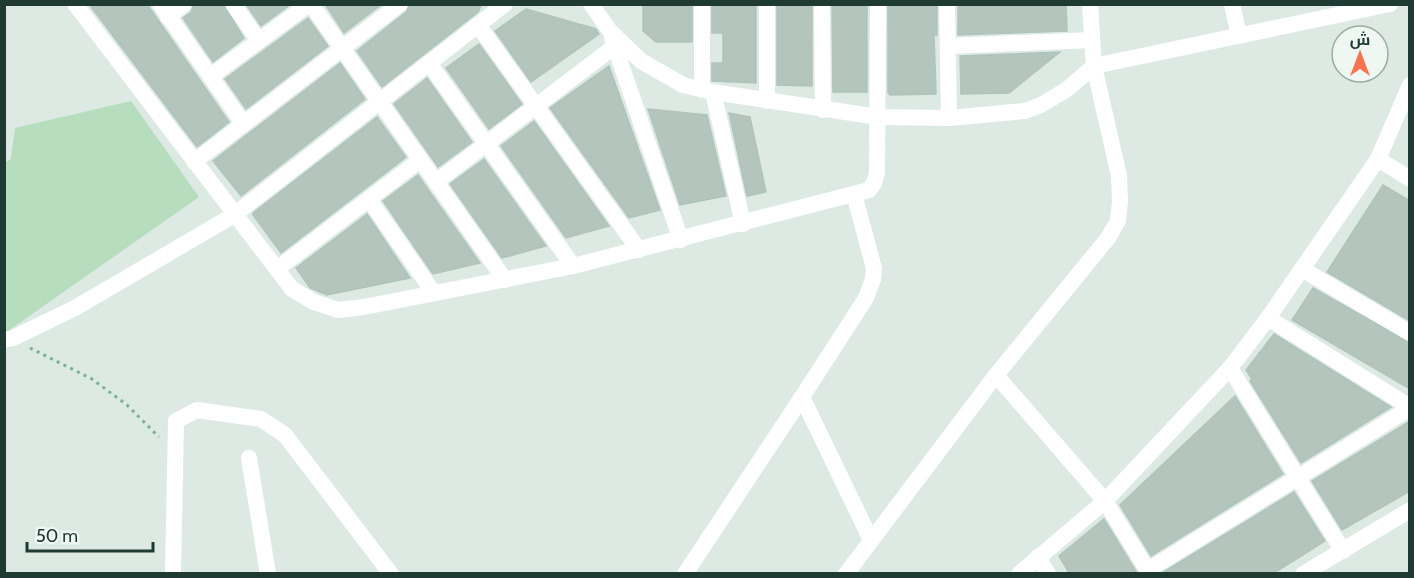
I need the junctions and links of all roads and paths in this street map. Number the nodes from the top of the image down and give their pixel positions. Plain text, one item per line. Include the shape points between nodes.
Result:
1 (75, 4) edge
2 (184, 4) edge
3 (233, 4) edge
4 (310, 4) edge
5 (400, 4) edge
6 (505, 4) edge
7 (591, 4) edge
8 (702, 4) edge
9 (767, 4) edge
10 (822, 4) edge
11 (878, 4) edge
12 (947, 4) edge
13 (1090, 4) edge
14 (1232, 4) edge
15 (1390, 4) edge
16 (164, 11) edge
17 (1310, 13) edge
18 (478, 25) junction
19 (1239, 36) junction
20 (612, 39) junction
21 (1092, 40) junction
22 (259, 41) junction
23 (948, 46) junction
24 (341, 48) junction
25 (429, 63) junction
26 (1094, 66) junction
27 (211, 76) junction
28 (1409, 90) edge
29 (708, 91) junction
30 (767, 101) junction
31 (379, 102) junction
32 (536, 106) junction
33 (823, 110) junction
34 (878, 117) junction
35 (949, 118) junction
36 (243, 123) junction
37 (486, 143) junction
38 (1378, 159) junction
39 (420, 160) junction
40 (194, 162) junction
41 (1410, 179) edge
42 (436, 182) junction
43 (854, 194) junction
44 (369, 199) junction
45 (234, 215) junction
46 (743, 224) junction
47 (681, 240) junction
48 (639, 250) junction
49 (573, 266) junction
50 (277, 269) junction
51 (1302, 269) junction
52 (505, 280) junction
53 (433, 292) junction
54 (1268, 318) junction
55 (1410, 333) edge
56 (9, 339) edge
57 (1230, 368) junction
58 (996, 375) junction
59 (802, 397) junction
60 (1410, 407) edge
61 (175, 453) junction
62 (249, 458) dead end
63 (1297, 477) junction
64 (1105, 501) junction
65 (1410, 510) edge
66 (871, 540) junction
67 (1343, 551) junction
68 (1038, 557) junction
69 (1149, 572) edge
70 (173, 573) edge
71 (268, 573) edge
72 (391, 573) edge
73 (685, 573) edge
74 (846, 573) edge
75 (1019, 573) edge
76 (1048, 573) edge
77 (1303, 573) edge

1 - 40 street
2 - 16 street
3 - 22 street
4 - 22 street
4 - 24 street
5 - 24 street
6 - 18 street
7 - 20 street
8 - 29 street
9 - 30 street
10 - 33 street
11 - 34 street
12 - 23 street
13 - 21 street
14 - 19 street
15 - 17 street
16 - 27 street
17 - 19 street
18 - 25 street
18 - 32 street
19 - 26 street
20 - 29 street via 683,85
20 - 32 street
20 - 47 street
21 - 23 street
21 - 26 street
22 - 27 street
23 - 35 street
24 - 31 street
24 - 36 street
25 - 31 street
25 - 37 street
26 - 35 street via 1066,90 1025,111
26 - 58 street via 1119,176 1118,221
27 - 36 street
28 - 38 street
29 - 30 street
29 - 46 street
30 - 33 street
31 - 39 street
31 - 45 street
32 - 37 street
32 - 48 street
33 - 34 street
34 - 35 street
34 - 43 street via 874,183 869,190
36 - 40 street
37 - 42 street
37 - 49 street
38 - 41 street
38 - 51 street
39 - 42 street
39 - 44 street
40 - 45 street
42 - 52 street
43 - 46 street
43 - 59 street via 874,268 873,279 866,298
44 - 50 street
44 - 53 street
45 - 50 street
45 - 56 street via 75,308
46 - 47 street
47 - 48 street
48 - 49 street
49 - 52 street
50 - 53 street via 299,295 338,310
51 - 54 street
51 - 55 street
52 - 53 street
54 - 57 street
54 - 60 street
56 - 61 path via 92,379 127,405
57 - 63 street
57 - 64 street
58 - 64 street
58 - 66 street
59 - 66 street
59 - 73 street
60 - 63 street
61 - 70 street
61 - 72 street via 176,422 197,410 261,419 285,435
62 - 71 street
63 - 67 street
63 - 69 street
64 - 68 street
64 - 69 street
65 - 67 street
66 - 74 street
67 - 77 street
68 - 75 street
68 - 76 street

